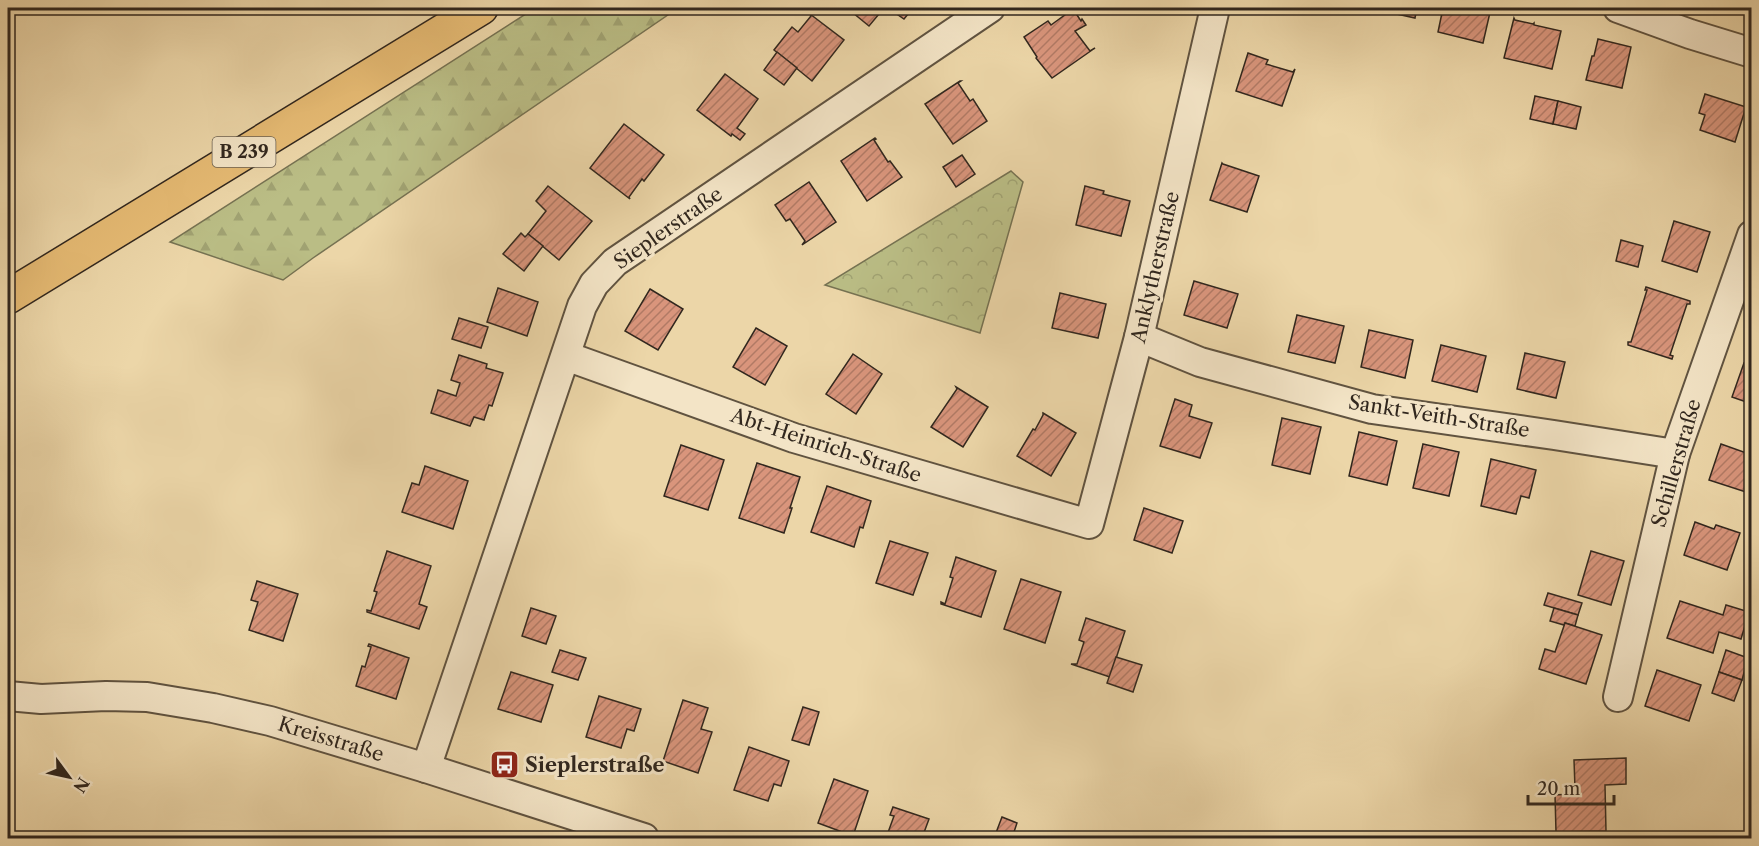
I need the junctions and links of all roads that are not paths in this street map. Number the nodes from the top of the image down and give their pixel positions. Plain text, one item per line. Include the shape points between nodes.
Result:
1 (482, 8) edge
2 (990, 8) edge
3 (1215, 8) edge
4 (1618, 8) edge
5 (1752, 53) edge
6 (1752, 235) edge
7 (8, 297) edge
8 (1139, 337) junction
9 (566, 356) junction
10 (1675, 454) junction
11 (1089, 524) joint
12 (8, 696) edge
13 (1618, 697) dead end
14 (426, 768) junction
15 (644, 838) edge

1 - 7 main road, B 239
2 - 9 street, Sieplerstraße via 615,262 582,306
3 - 8 street, Anklytherstraße
4 - 5 street
6 - 10 street, Schillerstraße
8 - 10 street, Sankt-Veith-Straße via 1200,362 1372,409
8 - 11 street, Anklytherstraße
9 - 11 street, Abt-Heinrich-Straße via 794,438
9 - 14 street, Sieplerstraße
10 - 13 street, Schillerstraße
12 - 14 street, Kreisstraße via 147,697 213,708
14 - 15 street, Kreisstraße

